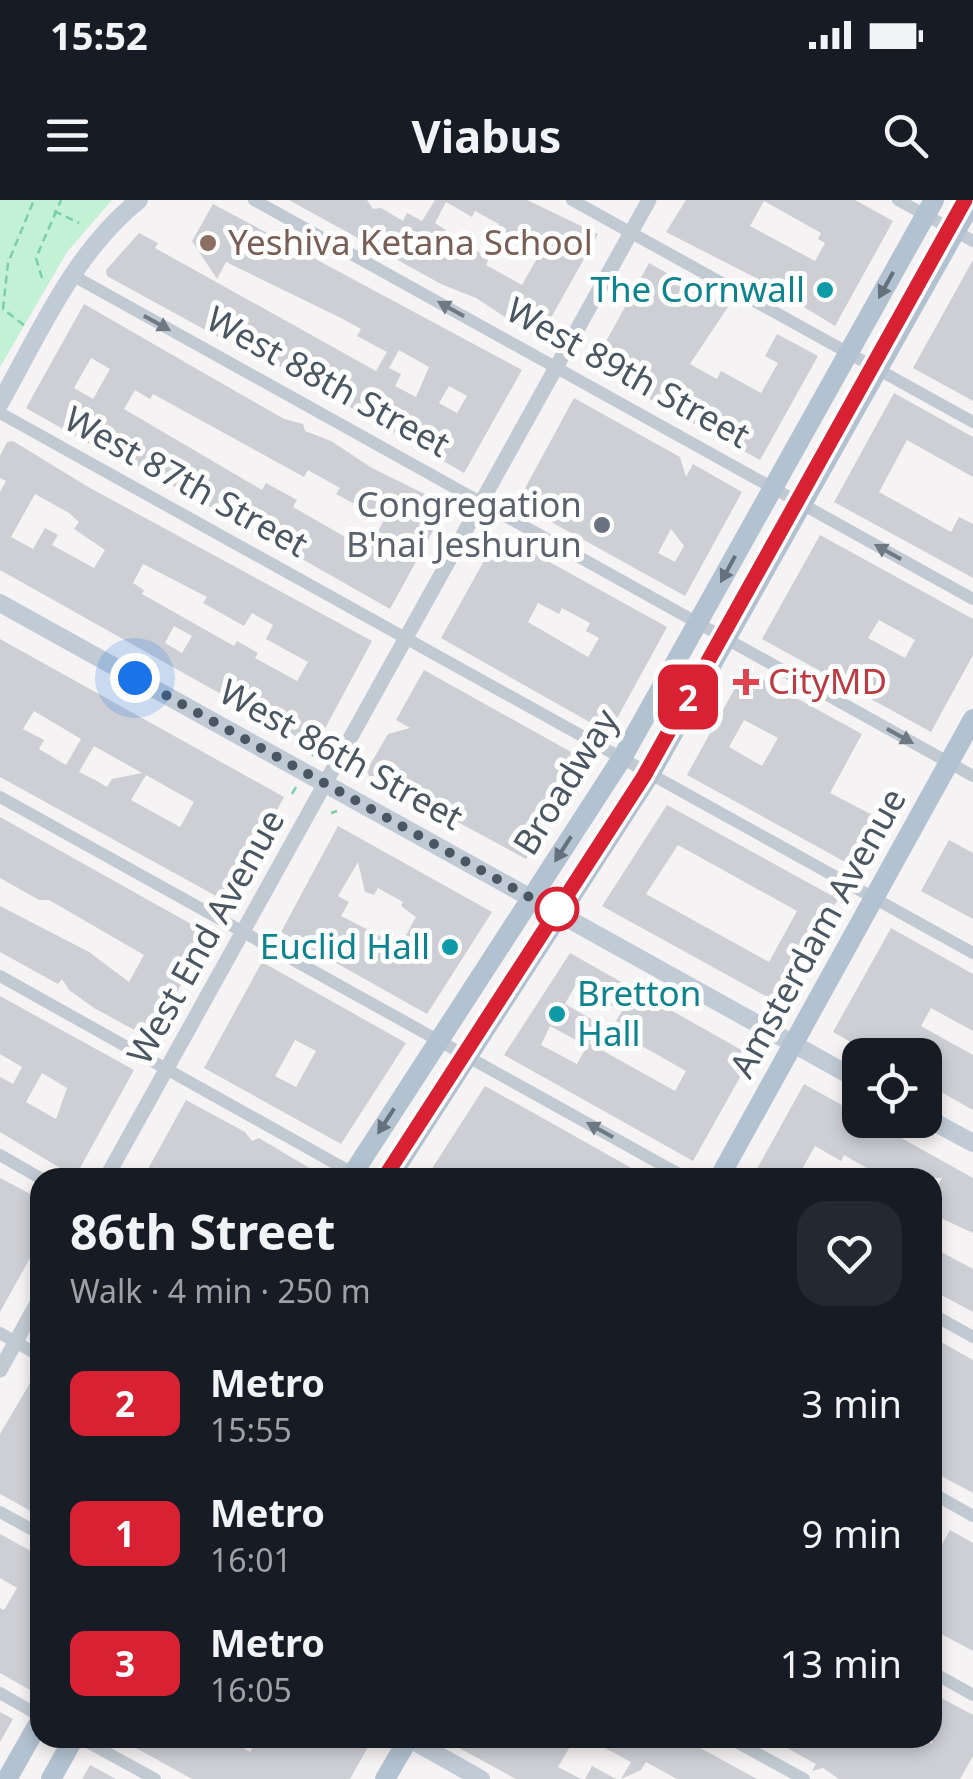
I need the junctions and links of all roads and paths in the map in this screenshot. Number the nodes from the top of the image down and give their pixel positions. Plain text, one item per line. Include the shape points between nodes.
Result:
1 (34, 200) edge
2 (61, 200) edge
3 (139, 200) edge
4 (254, 200) edge
5 (572, 200) edge
6 (649, 200) edge
7 (898, 200) edge
8 (973, 200) edge
9 (930, 208) edge
10 (53, 211) junction
11 (79, 223) dead end
12 (631, 232) junction
13 (964, 236) edge
14 (8, 262) junction
15 (0, 268) edge
16 (72, 275) junction
17 (42, 278) dead end
18 (39, 333) junction
19 (848, 353) junction
20 (557, 366) junction
21 (878, 370) junction
22 (0, 403) edge
23 (0, 413) edge
24 (973, 422) edge
25 (773, 488) junction
26 (481, 502) junction
27 (802, 504) junction
28 (973, 599) edge
29 (0, 603) edge
30 (698, 622) junction
31 (406, 638) junction
32 (726, 638) junction
33 (973, 719) edge
34 (320, 754) dead end
35 (312, 756) dead end
36 (622, 758) junction
37 (949, 763) junction
38 (352, 772) dead end
39 (650, 774) junction
40 (973, 776) edge
41 (356, 780) dead end
42 (325, 783) junction
43 (0, 797) edge
44 (337, 811) dead end
45 (330, 813) dead end
46 (531, 898) junction
47 (874, 898) junction
48 (560, 914) junction
49 (242, 932) junction
50 (973, 953) edge
51 (0, 976) edge
52 (438, 1040) junction
53 (793, 1044) junction
54 (466, 1056) junction
55 (167, 1068) junction
56 (842, 1070) edge
57 (942, 1126) edge
58 (973, 1143) edge
59 (0, 1155) edge
60 (112, 1168) edge
61 (340, 1168) edge
62 (359, 1168) edge
63 (395, 1168) edge
64 (668, 1168) edge
65 (725, 1168) edge
66 (30, 1172) edge
67 (30, 1316) edge
68 (942, 1320) edge
69 (0, 1334) edge
70 (973, 1337) edge
71 (16, 1342) junction
72 (30, 1350) edge
73 (0, 1370) edge
74 (942, 1499) edge
75 (0, 1512) edge
76 (973, 1516) edge
77 (30, 1528) edge
78 (942, 1678) edge
79 (0, 1693) edge
80 (973, 1695) edge
81 (30, 1712) edge
82 (30, 1736) edge
83 (70, 1748) edge
84 (96, 1748) edge
85 (402, 1748) edge
86 (426, 1748) edge
87 (747, 1748) edge
88 (7, 1779) edge
89 (50, 1779) edge
90 (154, 1779) edge
91 (385, 1779) edge
92 (482, 1779) edge
93 (804, 1779) edge

1 - 14 path
2 - 10 path
3 - 16 main road
20 -> 4 street, West 89th Street
5 - 12 street
6 - 12 street, West End Avenue
7 - 9 street
8 - 13 main road, Broadway
9 - 13 street
9 -> 19 main road, Broadway
10 - 11 path
10 - 17 path via 36,258
12 - 19 street
12 - 20 street, West End Avenue
13 - 21 main road, Broadway
14 - 15 path
14 - 18 path via 3,308
16 - 18 main road
16 -> 26 street, West 88th Street
18 - 22 main road
19 - 21 street
19 - 25 main road, Broadway
20 - 25 street, West 89th Street
20 - 26 street, West End Avenue
21 - 24 street
21 - 27 main road, Broadway
23 - 31 street, West 87th Street
25 - 27 street, West 89th Street
25 -> 30 main road, Broadway
26 - 30 street, West 88th Street
26 - 31 street, West End Avenue
28 -> 27 street, West 89th Street
27 - 32 main road, Broadway
29 - 42 main road, West 86th Street
30 - 32 street, West 88th Street
30 - 36 main road, Broadway
31 - 36 street, West 87th Street
31 - 42 street, West End Avenue
32 -> 37 street, West 88th Street
32 - 39 main road, Broadway
33 - 37 main road, Amsterdam Avenue
34 - 35 path
36 - 39 street, West 87th Street
36 -> 46 main road, Broadway
37 - 40 street, West 88th Street
37 - 47 main road, Amsterdam Avenue
38 - 41 path
39 - 47 street, West 87th Street
39 - 48 main road, Broadway
42 - 46 main road, West 86th Street
42 - 49 street, West End Avenue
43 - 49 street
44 - 45 path
46 - 48 main road, West 86th Street
46 - 52 main road, Broadway
47 - 50 street, West 87th Street
47 - 53 main road, Amsterdam Avenue
48 - 53 main road, West 86th Street
48 - 54 main road, Broadway
49 - 52 street
49 - 55 street, West End Avenue
51 - 55 street
52 - 54 street
52 -> 62 main road, Broadway
53 - 56 main road, West 86th Street
53 - 65 main road, Amsterdam Avenue
54 - 63 main road, Broadway
64 -> 54 street
55 - 60 street, West End Avenue
55 - 61 street
57 - 58 main road
59 - 66 street
67 - 71 street
68 - 70 street
69 - 71 street
71 - 72 street
71 - 73 street
74 - 76 street
75 - 77 street
78 - 80 street
79 - 81 street
82 - 88 main road
83 - 89 main road
84 - 90 street
85 - 91 main road
86 - 92 main road
87 - 93 street

